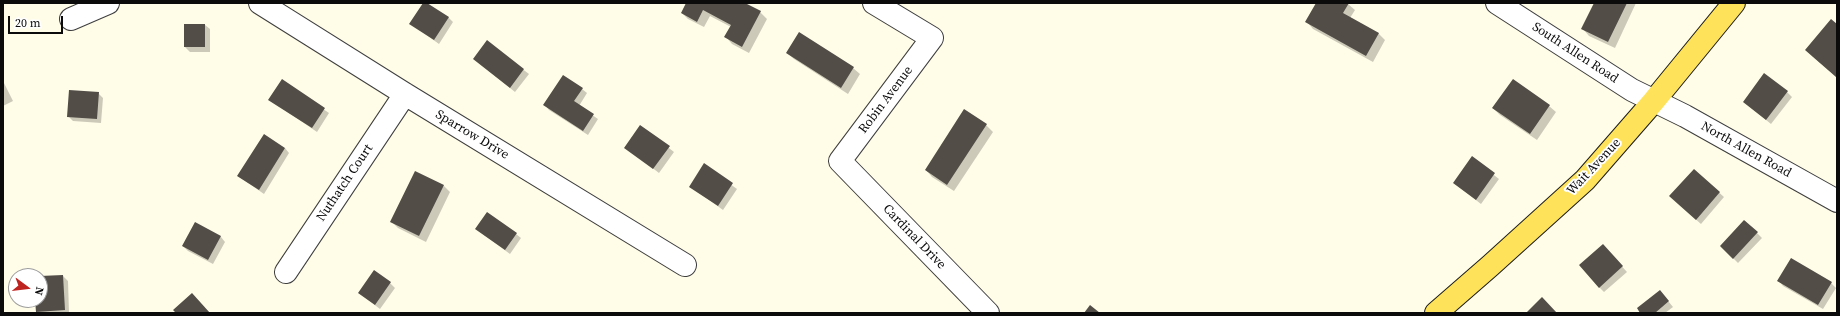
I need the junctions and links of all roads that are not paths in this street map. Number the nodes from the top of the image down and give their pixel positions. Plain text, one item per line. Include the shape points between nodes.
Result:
1 (108, 3) edge
2 (260, 3) edge
3 (874, 3) edge
4 (1497, 3) edge
5 (1734, 3) edge
6 (71, 19) dead end
7 (405, 94) junction
8 (1653, 102) junction
9 (840, 161) joint
10 (1837, 201) edge
11 (685, 265) dead end
12 (286, 272) dead end
13 (988, 313) edge
14 (1436, 313) edge

1 - 6 street
2 - 7 street, Sparrow Drive
3 - 9 street, Robin Avenue via 932,38
4 - 8 street, South Allen Road
5 - 8 main road, Wait Avenue
7 - 11 street, Sparrow Drive
7 - 12 street, Nuthatch Court
8 - 10 street, North Allen Road via 1686,116
8 - 14 main road, Wait Avenue via 1585,180
9 - 13 street, Cardinal Drive

